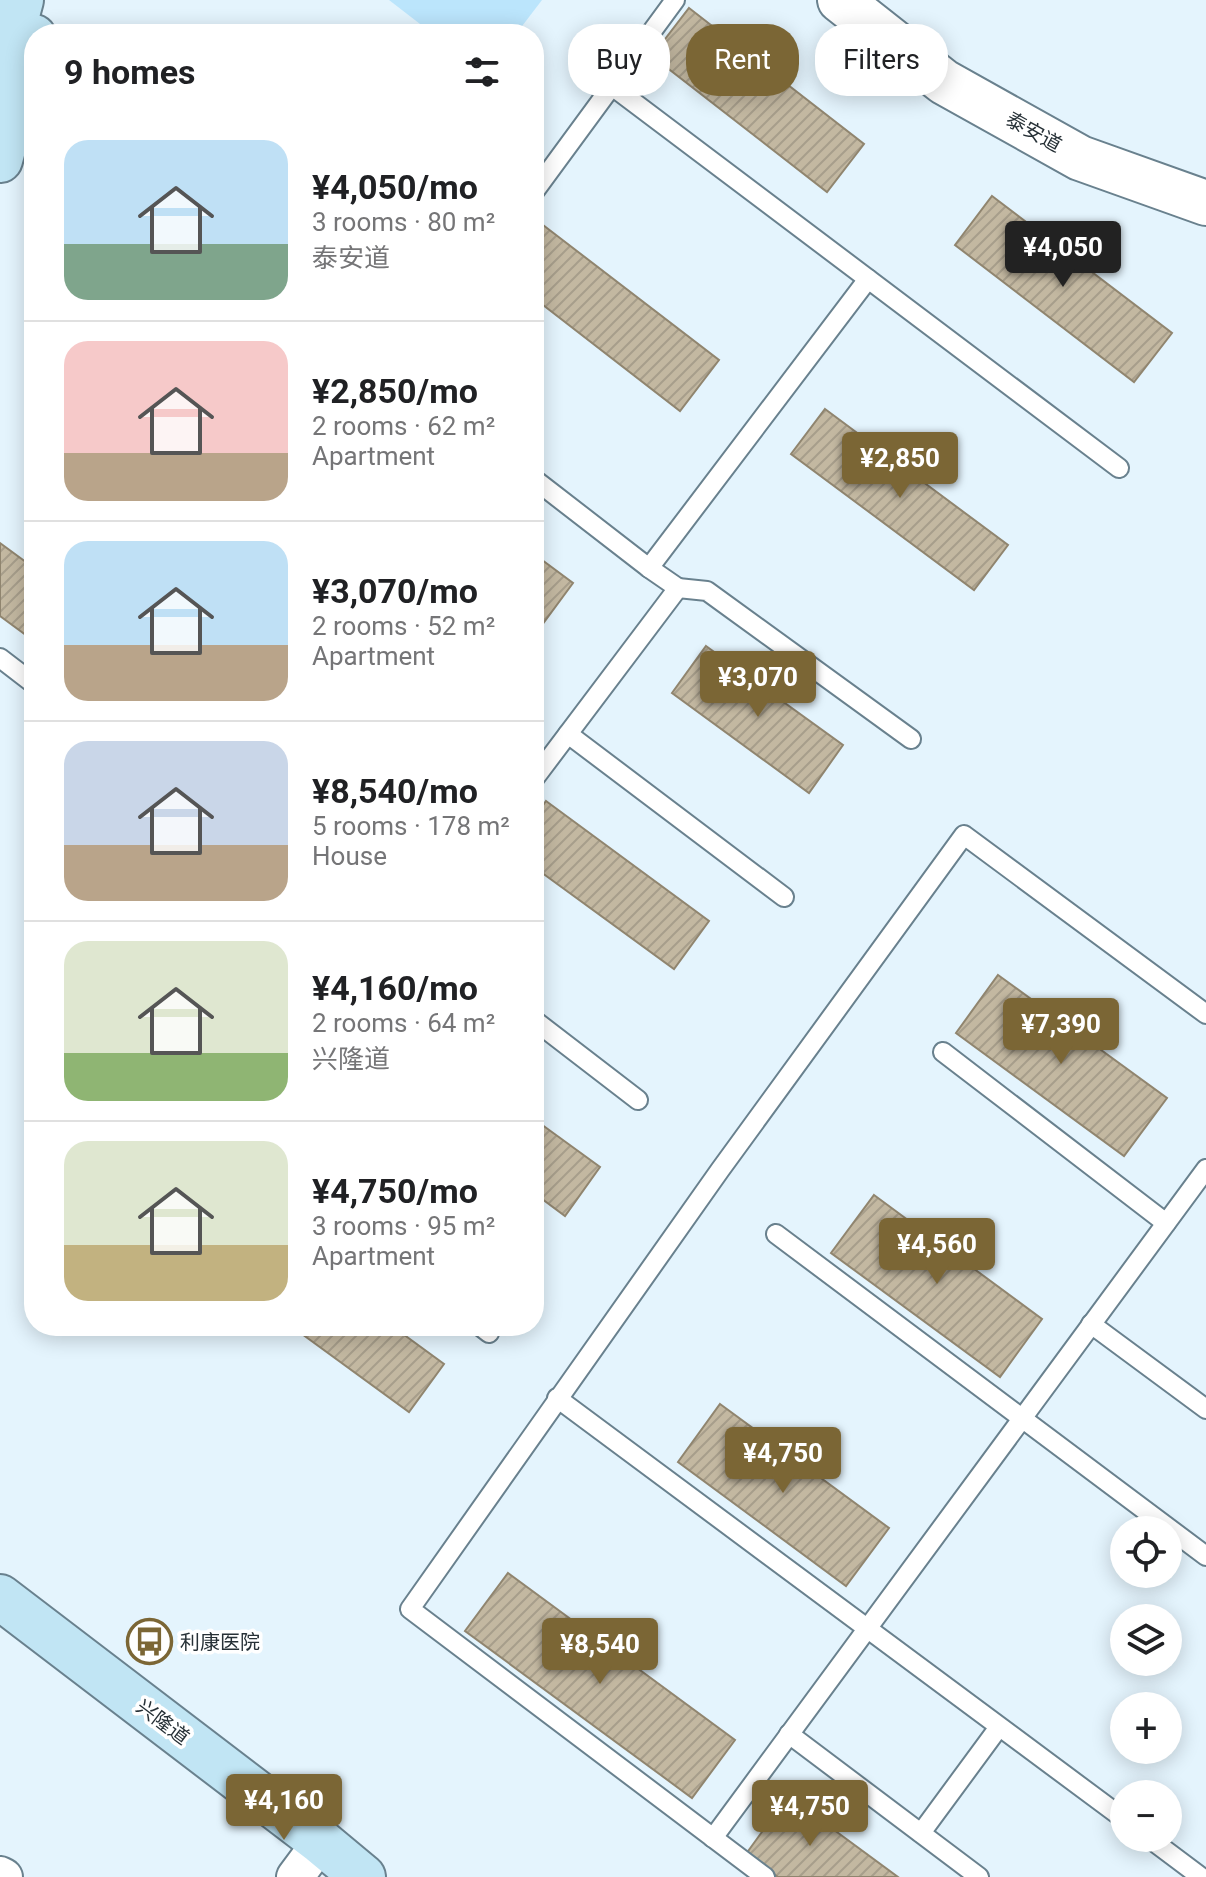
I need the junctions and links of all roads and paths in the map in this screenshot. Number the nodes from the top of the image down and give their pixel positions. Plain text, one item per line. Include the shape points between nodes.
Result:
1 (21, 0) edge
2 (44, 0) edge
3 (675, 0) edge
4 (840, 0) edge
5 (37, 24) edge
6 (657, 24) edge
7 (24, 72) edge
8 (0, 77) edge
9 (605, 96) edge
10 (625, 96) edge
11 (0, 160) edge
12 (544, 178) edge
13 (1206, 203) edge
14 (868, 279) junction
15 (1119, 468) dead end
16 (544, 487) edge
17 (649, 568) junction
18 (678, 588) junction
19 (0, 658) edge
20 (24, 676) edge
21 (568, 734) junction
22 (911, 739) dead end
23 (544, 766) edge
24 (784, 897) dead end
25 (1206, 1014) edge
26 (544, 1028) edge
27 (943, 1052) dead end
28 (638, 1100) dead end
29 (1206, 1169) edge
30 (1166, 1223) junction
31 (776, 1234) dead end
32 (1091, 1324) junction
33 (557, 1398) junction
34 (1206, 1409) edge
35 (1021, 1418) junction
36 (1206, 1556) edge
37 (0, 1597) edge
38 (867, 1628) junction
39 (999, 1727) junction
40 (789, 1734) junction
41 (1110, 1809) edge
42 (921, 1833) junction
43 (713, 1838) junction
44 (321, 1842) junction
45 (1168, 1852) edge
46 (295, 1877) edge
47 (363, 1877) edge
48 (765, 1877) edge
49 (979, 1877) edge
50 (1201, 1877) edge

1 - 8 main road
2 - 5 main road
3 - 6 lane
4 - 13 street, 泰安道 via 944,82 1080,158
7 - 11 main road
9 - 12 lane
10 - 14 lane
14 - 15 lane
14 - 17 lane
16 - 17 lane
17 - 18 lane
18 - 21 lane
18 - 22 lane via 707,591
19 - 20 lane
21 - 23 lane
21 - 24 lane
25 - 33 lane via 964,835
26 - 28 lane
27 - 30 lane
29 - 30 lane
30 - 32 lane
31 - 35 lane
32 - 34 lane
32 - 35 lane
33 - 38 lane
33 - 43 lane via 410,1609
35 - 36 lane
35 - 38 lane
37 - 44 main road, 兴隆道
38 - 39 lane
38 - 40 lane
39 - 41 lane
39 - 42 lane
40 - 42 lane
40 - 43 lane
42 - 49 lane
43 - 48 lane
44 - 46 street
44 - 47 main road, 兴隆道
45 - 50 lane

